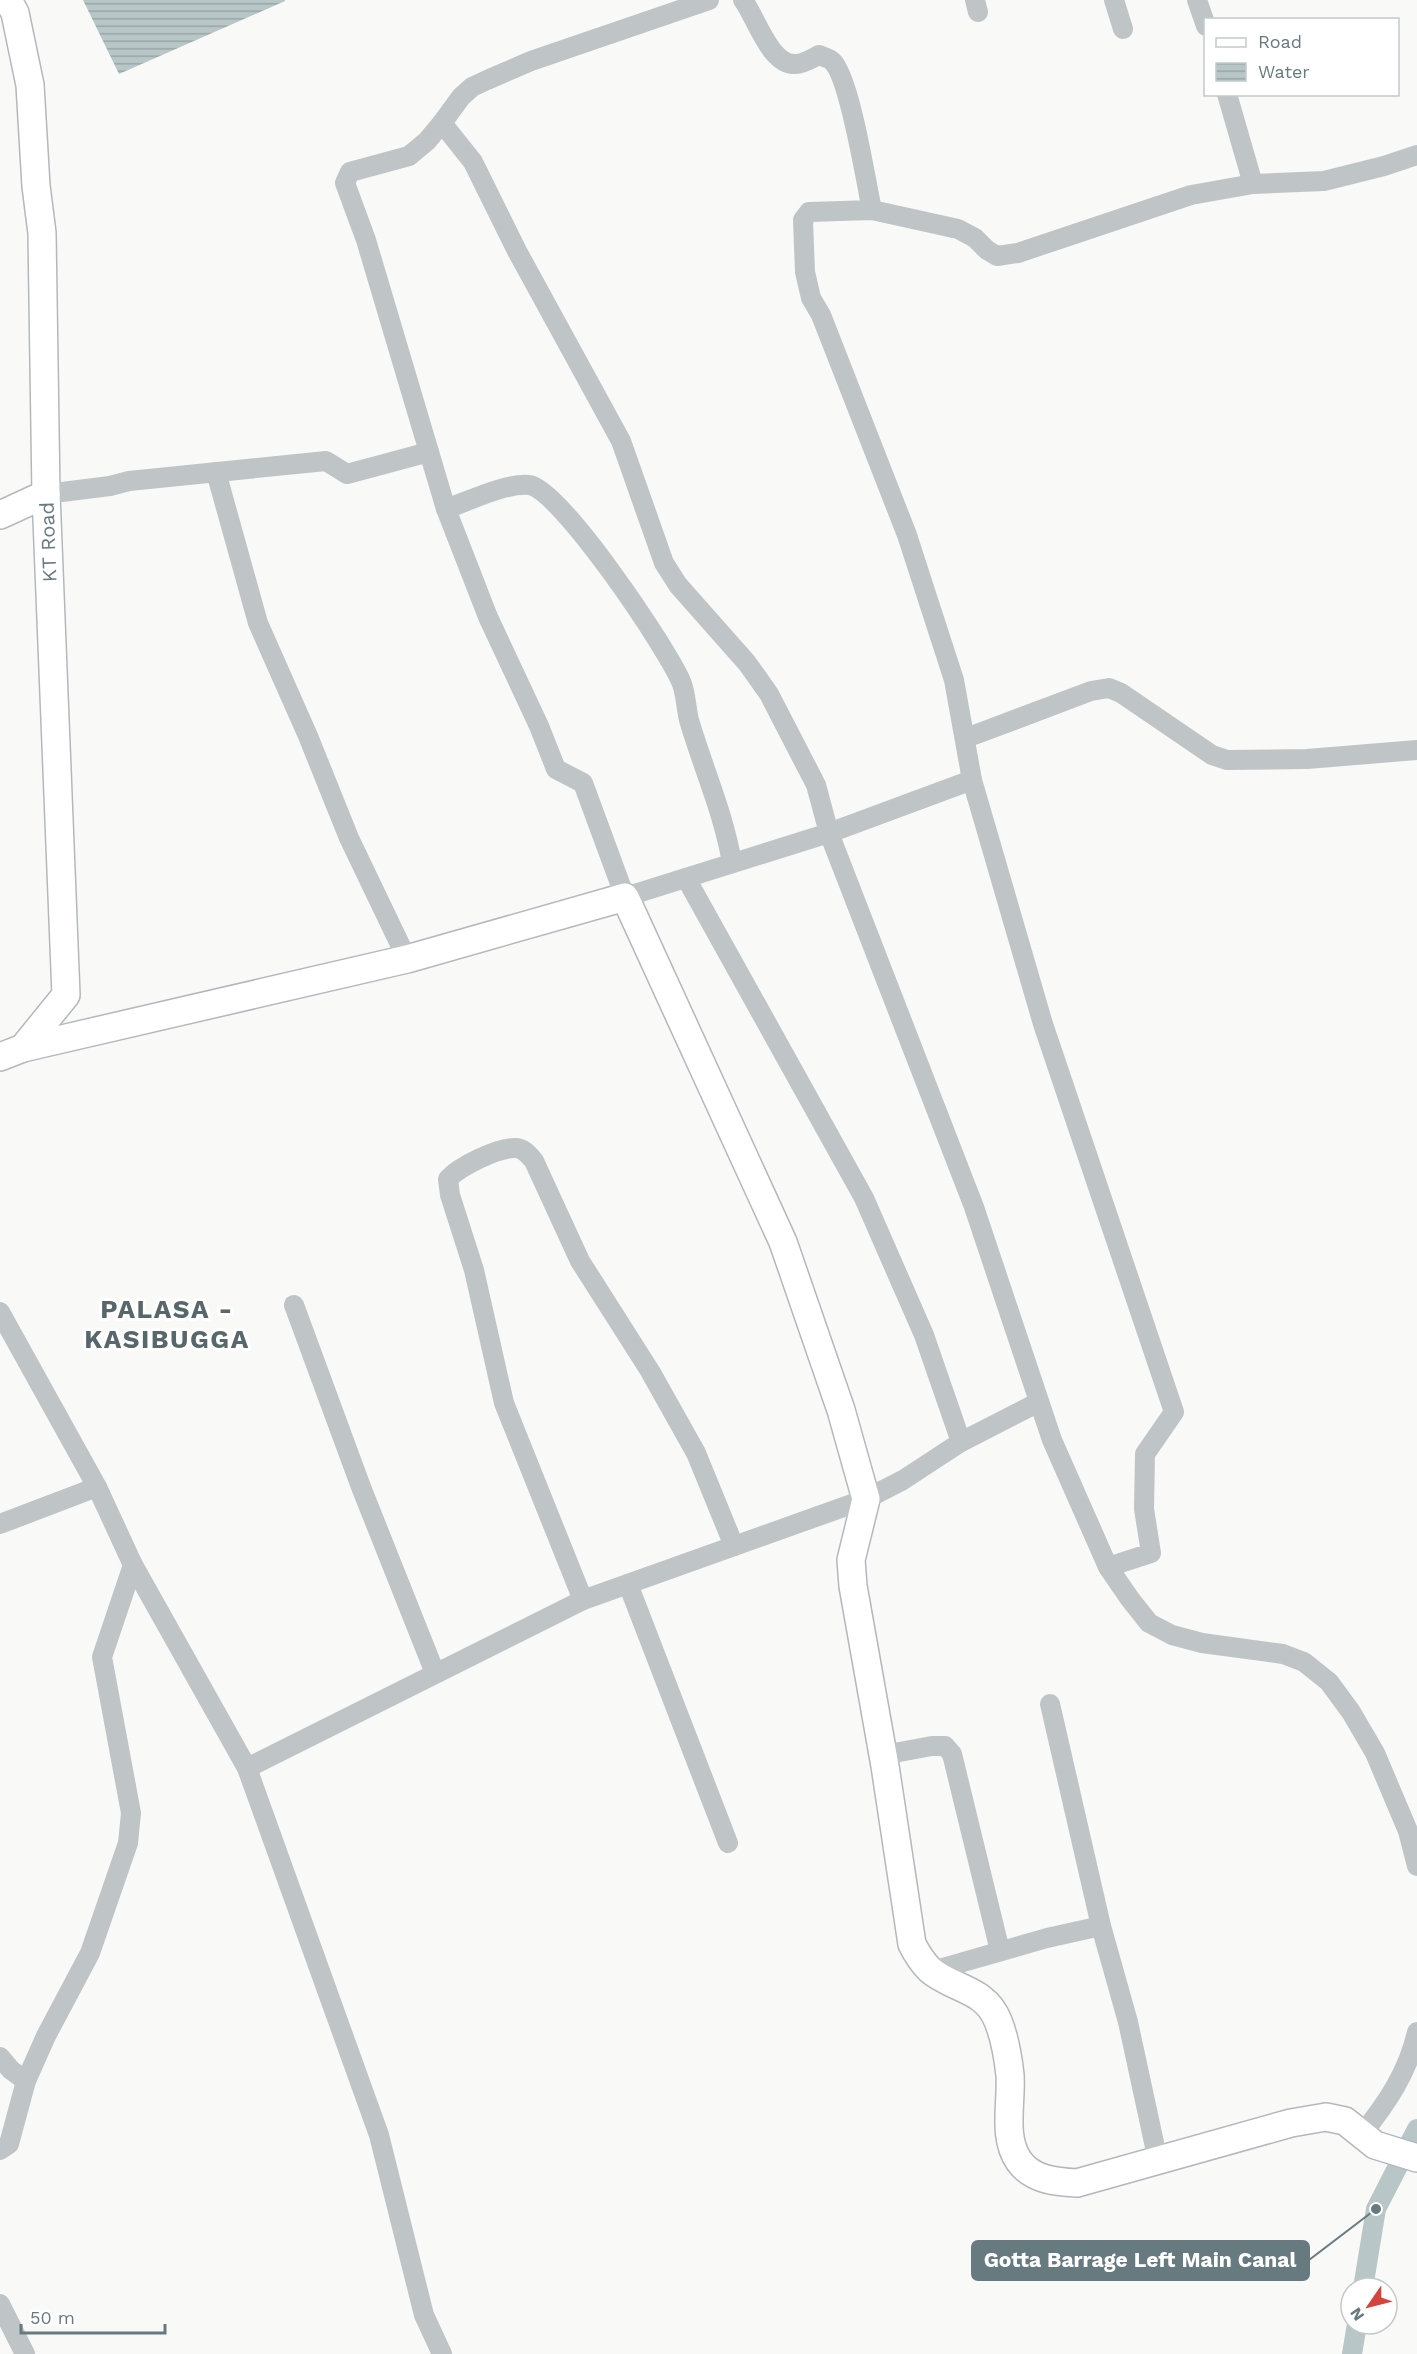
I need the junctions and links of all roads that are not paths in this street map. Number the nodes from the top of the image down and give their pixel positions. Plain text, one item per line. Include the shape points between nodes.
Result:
1 (9, 0) edge
2 (709, 0) edge
3 (742, 0) edge
4 (1114, 0) edge
5 (1197, 0) edge
6 (1204, 20) edge
7 (1123, 29) dead end
8 (1228, 96) edge
9 (442, 123) junction
10 (1417, 155) edge
11 (1253, 184) junction
12 (872, 210) junction
13 (429, 452) junction
14 (216, 472) junction
15 (46, 494) junction
16 (446, 509) junction
17 (0, 515) edge
18 (966, 738) junction
19 (1417, 750) edge
20 (972, 780) junction
21 (829, 833) junction
22 (732, 863) junction
23 (686, 878) junction
24 (625, 897) junction
25 (407, 959) junction
26 (11, 1053) edge
27 (294, 1305) dead end
28 (0, 1312) edge
29 (1039, 1402) junction
30 (961, 1442) junction
31 (97, 1487) junction
32 (866, 1499) junction
33 (0, 1524) edge
34 (734, 1546) junction
35 (133, 1565) junction
36 (1108, 1567) junction
37 (628, 1584) junction
38 (584, 1600) junction
39 (435, 1673) junction
40 (1050, 1704) dead end
41 (884, 1755) junction
42 (247, 1768) junction
43 (728, 1843) dead end
44 (1417, 1866) edge
45 (1101, 1926) junction
46 (1000, 1951) junction
47 (932, 1971) junction
48 (1417, 2032) edge
49 (0, 2057) edge
50 (26, 2081) junction
51 (1368, 2140) junction
52 (0, 2150) edge
53 (1417, 2158) edge
54 (1158, 2160) junction
55 (0, 2304) edge
56 (25, 2354) edge
57 (442, 2354) edge

1 - 15 main road, KT Road via 30,85 42,233
2 - 9 street via 487,80 461,97
3 - 12 street via 780,59 796,64 819,55 832,61 842,77
4 - 7 street
5 - 6 street
8 - 11 street
9 - 13 street via 409,156 350,172 345,183 366,240
9 - 21 street via 473,162 621,441 664,563 769,694 816,785
10 - 11 street via 1324,181
11 - 12 street via 1191,195 1018,253 998,256 958,230
12 - 18 street via 809,212 803,220 805,272 811,298 907,535 954,680
13 - 14 street via 347,474 326,461
13 - 16 street
14 - 15 street
14 - 25 street via 258,623 349,838
15 - 17 main road
15 - 26 main road, KT Road via 66,995
16 - 22 street via 506,488 530,484 552,499 579,531 657,638 683,686 688,718 728,837
16 - 24 street via 488,617 556,769 583,783
18 - 19 street via 1108,688 1148,710 1212,755 1227,760 1307,759
18 - 20 street
20 - 21 street
20 - 36 street via 1044,1024 1174,1412 1145,1454 1144,1509 1150,1553
21 - 22 street
21 - 29 street via 974,1207
22 - 23 street
23 - 24 street
23 - 30 street via 864,1198 924,1335
24 - 25 main road
24 - 32 main road via 783,1242 841,1410
25 - 26 main road
27 - 39 street
28 - 31 street
29 - 30 street
29 - 36 street
30 - 32 street
31 - 33 street
31 - 35 street
32 - 34 street
32 - 41 main road via 851,1560
34 - 37 street
34 - 38 street via 696,1453 650,1371 580,1261 534,1161 528,1152 516,1148 489,1155 455,1170 448,1179 450,1195 474,1270 504,1403
35 - 42 street
35 - 50 street via 102,1657 131,1813 128,1843 90,1953
36 - 44 street via 1149,1623 1172,1635 1282,1654 1304,1662 1329,1682 1375,1753 1408,1832
37 - 38 street
37 - 43 street
38 - 39 street
39 - 42 street
40 - 45 street
41 - 46 street via 938,1746 945,1746 952,1754
41 - 47 main road via 912,1944
42 - 57 street via 379,2134 424,2314
45 - 46 street
45 - 54 street via 1128,2022
46 - 47 street
47 - 54 main road via 970,1990 986,2002 998,2019 1010,2076 1011,2144 1019,2162 1052,2182 1077,2183
48 - 51 street via 1400,2080
49 - 50 street
50 - 52 street via 9,2144
51 - 53 main road
51 - 54 main road via 1345,2121 1326,2117
55 - 56 street

